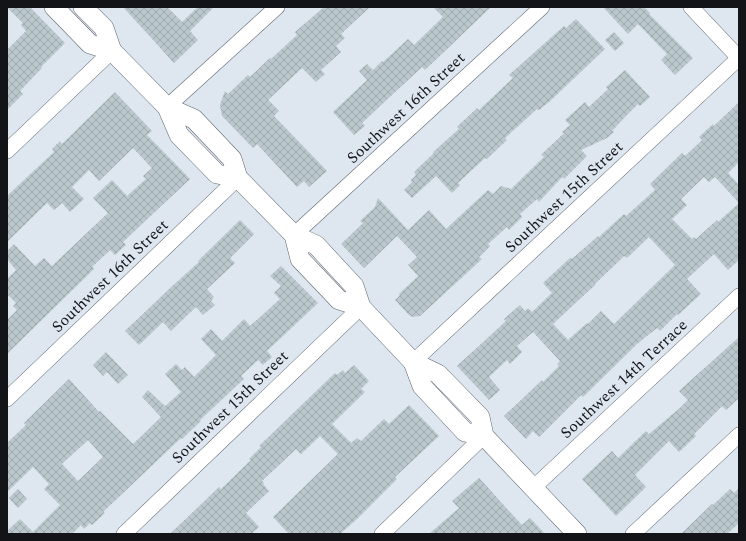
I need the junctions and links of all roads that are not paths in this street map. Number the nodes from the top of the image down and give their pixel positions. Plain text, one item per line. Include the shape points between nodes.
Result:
1 (54, 7) edge
2 (84, 7) edge
3 (277, 7) edge
4 (542, 7) edge
5 (691, 7) edge
6 (112, 51) junction
7 (739, 58) edge
8 (167, 107) junction
9 (7, 151) edge
10 (238, 178) junction
11 (294, 235) junction
12 (739, 296) edge
13 (361, 307) junction
14 (413, 362) junction
15 (7, 399) edge
16 (739, 435) edge
17 (484, 436) junction
18 (533, 488) junction
19 (124, 534) edge
20 (382, 534) edge
21 (577, 534) edge
22 (633, 534) edge

1 - 6 main road via 90,44
2 - 6 main road via 104,28
3 - 8 street
4 - 11 street, Southwest 16th Street
5 - 7 street
6 - 8 main road
6 - 9 street
7 - 14 street, Southwest 15th Street
8 - 10 main road via 194,119 232,159
10 - 11 main road
10 - 15 street, Southwest 16th Street
11 - 13 main road via 316,245 354,286
12 - 18 street, Southwest 14th Terrace
13 - 14 main road
13 - 19 street, Southwest 15th Street
14 - 17 main road via 438,374 480,417
16 - 22 street
17 - 18 main road
17 - 20 street
18 - 21 main road

